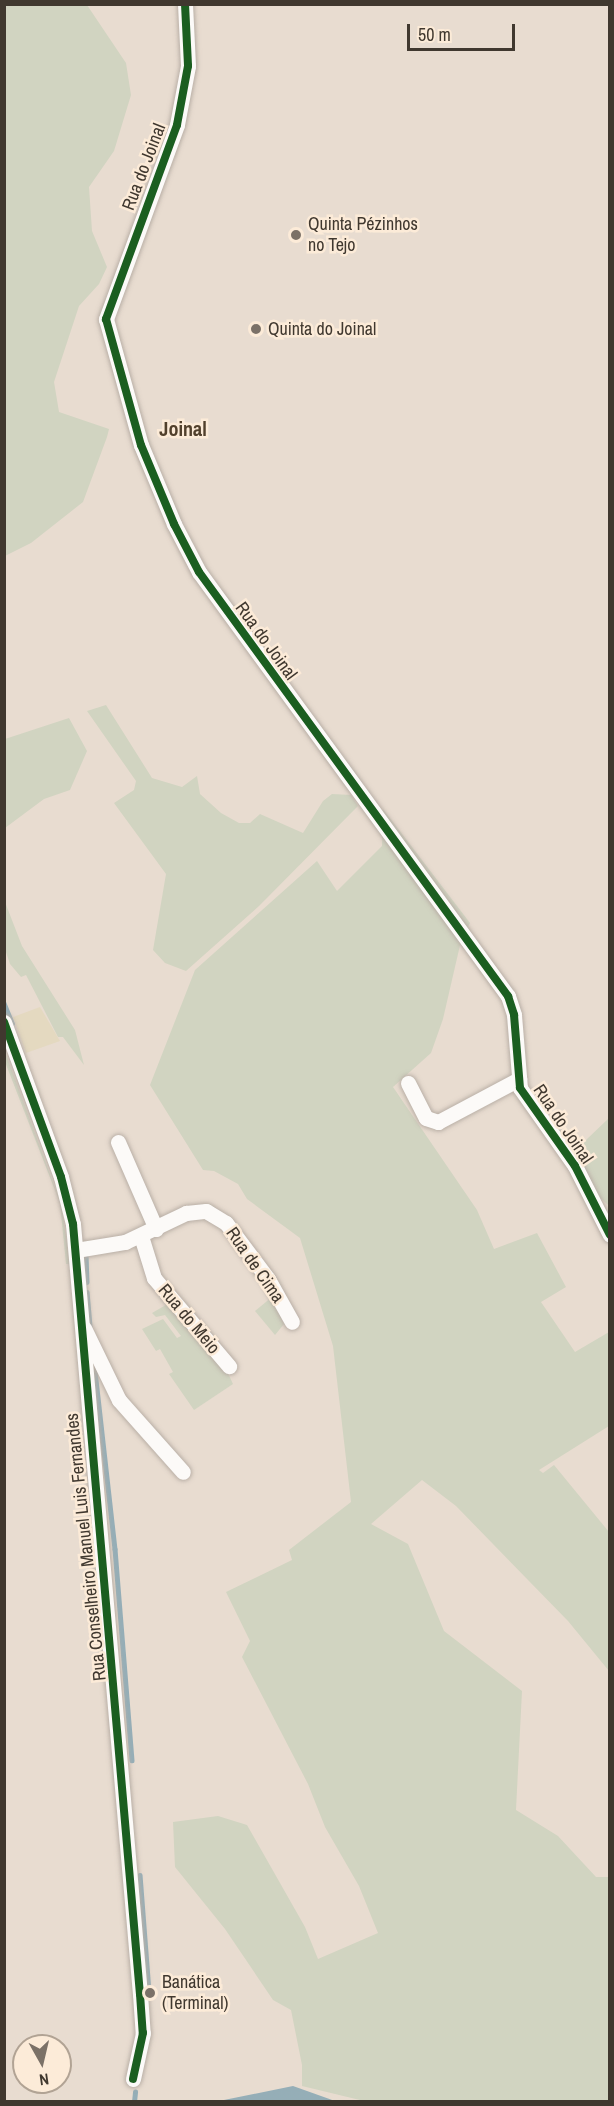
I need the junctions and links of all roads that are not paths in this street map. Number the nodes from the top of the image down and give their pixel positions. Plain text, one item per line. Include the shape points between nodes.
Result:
1 (185, 4) edge
2 (4, 1022) edge
3 (519, 1079) junction
4 (408, 1083) dead end
5 (117, 1142) dead end
6 (156, 1229) junction
7 (609, 1235) edge
8 (141, 1236) junction
9 (76, 1250) junction
10 (292, 1322) dead end
11 (81, 1323) junction
12 (229, 1366) dead end
13 (183, 1473) dead end
14 (132, 2079) dead end

1 - 3 street, Rua do Joinal via 188,66 177,125 106,319 141,445 174,524 206,581 508,996 514,1015
2 - 9 street, Rua Conselheiro Manuel Luis Fernandes via 67,1194
3 - 4 street via 438,1122 426,1118
3 - 7 street, Rua do Joinal via 520,1088 575,1166
5 - 6 street
6 - 8 street, Rua de Cima
6 - 10 street, Rua de Cima via 194,1211 218,1216 267,1279
8 - 9 street, Rua de Cima
8 - 12 street, Rua do Meio via 154,1278
9 - 11 street, Rua Conselheiro Manuel Luis Fernandes
11 - 13 street via 119,1400
11 - 14 street, Rua Conselheiro Manuel Luis Fernandes via 107,1583 143,2033

